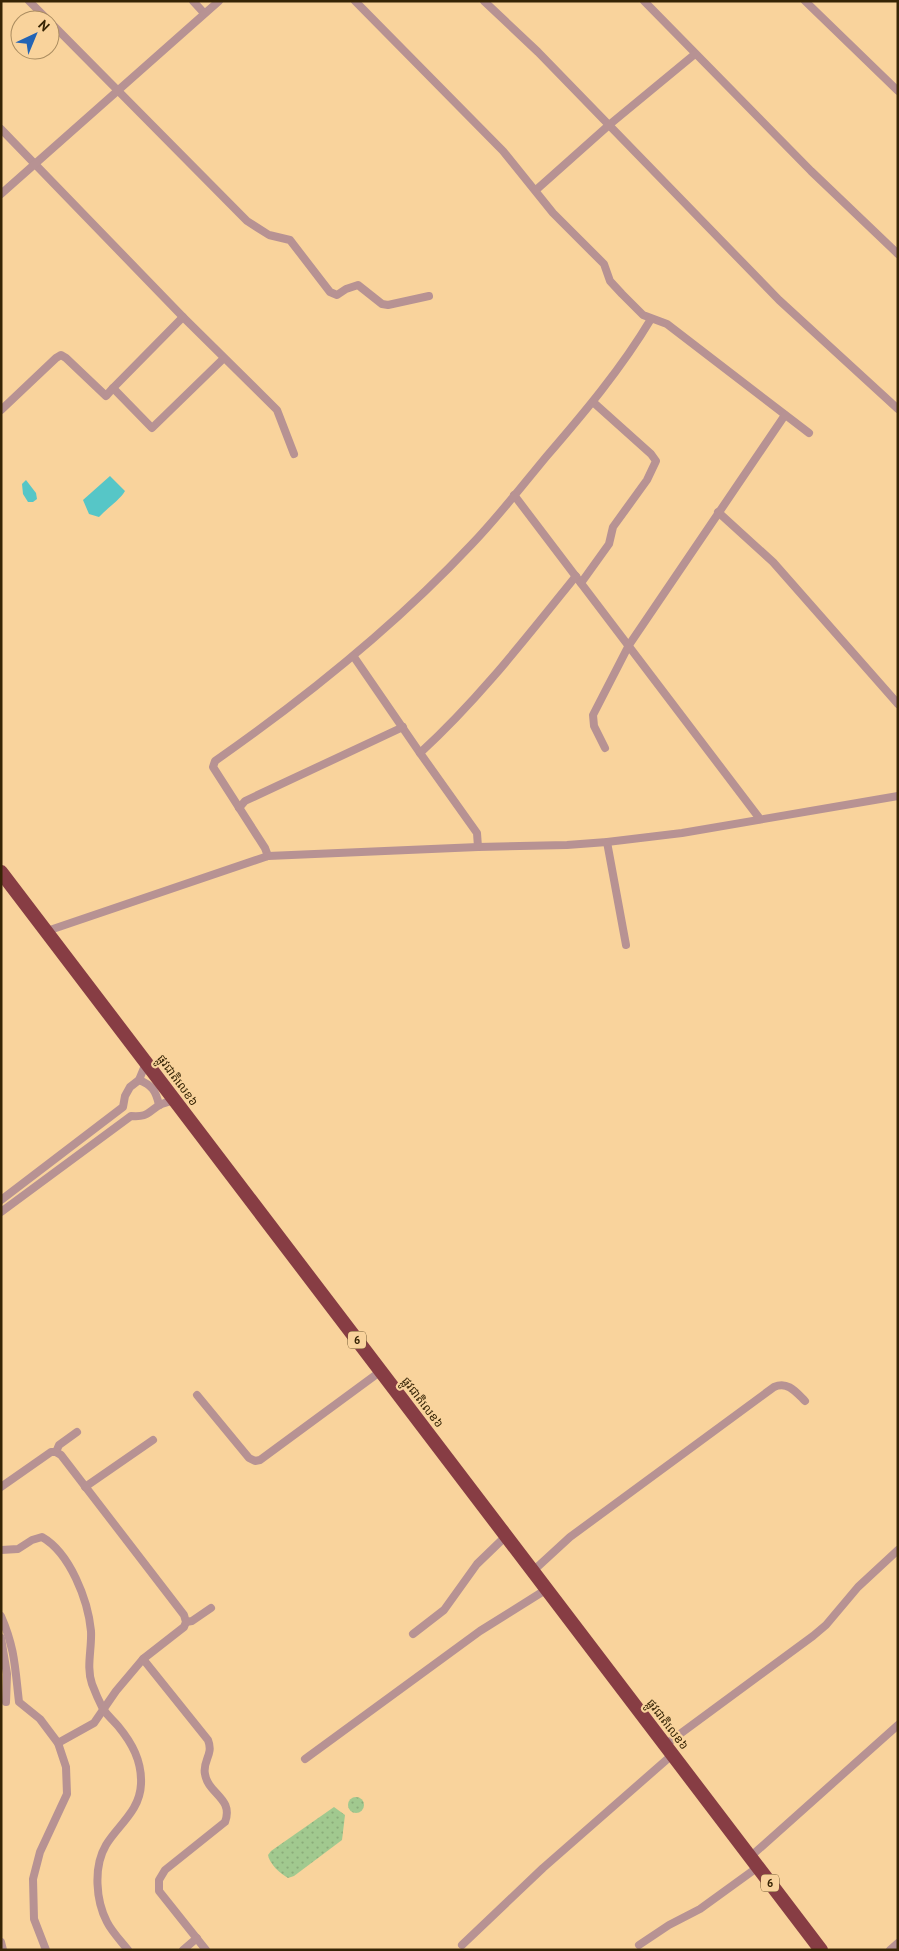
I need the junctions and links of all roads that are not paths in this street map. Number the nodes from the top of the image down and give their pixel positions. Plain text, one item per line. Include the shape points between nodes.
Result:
1 (29, 1) edge
2 (193, 1) edge
3 (218, 1) edge
4 (355, 1) edge
5 (484, 1) edge
6 (644, 1) edge
7 (805, 1) edge
8 (38, 10) edge
9 (204, 13) junction
10 (60, 32) edge
11 (695, 54) junction
12 (119, 91) junction
13 (898, 91) edge
14 (608, 125) junction
15 (1, 129) edge
16 (35, 163) junction
17 (536, 190) junction
18 (1, 194) edge
19 (898, 254) edge
20 (429, 296) dead end
21 (183, 317) junction
22 (651, 318) junction
23 (224, 358) junction
24 (113, 388) junction
25 (593, 402) junction
26 (898, 409) edge
27 (1, 410) edge
28 (785, 415) junction
29 (809, 433) dead end
30 (294, 454) dead end
31 (514, 495) junction
32 (718, 512) junction
33 (576, 576) junction
34 (581, 583) junction
35 (629, 645) junction
36 (354, 657) junction
37 (898, 704) edge
38 (403, 727) junction
39 (605, 748) dead end
40 (420, 753) junction
41 (898, 796) edge
42 (239, 808) junction
43 (760, 819) junction
44 (607, 842) junction
45 (478, 847) junction
46 (268, 856) junction
47 (1, 872) edge
48 (47, 931) junction
49 (626, 945) dead end
50 (146, 1063) junction
51 (139, 1080) junction
52 (174, 1100) junction
53 (158, 1105) junction
54 (1, 1200) edge
55 (1, 1212) edge
56 (381, 1371) junction
57 (197, 1395) dead end
58 (805, 1401) dead end
59 (77, 1432) dead end
60 (153, 1440) dead end
61 (56, 1452) junction
62 (1, 1487) edge
63 (85, 1487) junction
64 (506, 1536) junction
65 (1, 1550) edge
66 (898, 1550) edge
67 (532, 1571) junction
68 (547, 1589) junction
69 (211, 1608) dead end
70 (1, 1616) edge
71 (186, 1622) junction
72 (413, 1634) dead end
73 (1, 1638) edge
74 (143, 1659) junction
75 (18, 1702) junction
76 (4, 1703) edge
77 (103, 1709) junction
78 (898, 1725) edge
79 (58, 1743) junction
80 (669, 1750) junction
81 (305, 1759) dead end
82 (754, 1862) junction
83 (197, 1938) junction
84 (1, 1942) edge
85 (898, 1943) edge
86 (639, 1944) dead end
87 (462, 1945) dead end
88 (3, 1950) edge
89 (46, 1950) edge
90 (128, 1950) edge
91 (183, 1950) edge
92 (206, 1950) edge
93 (821, 1950) edge
94 (890, 1950) edge

1 - 8 street
2 - 9 street
3 - 9 street
4 - 17 street via 503,151
5 - 14 street
6 - 11 street
7 - 13 street
9 - 12 street
10 - 12 street
11 - 14 street
11 - 19 street
12 - 16 street
12 - 20 street via 247,221 269,235 290,240 330,292 337,295 358,285 388,305
14 - 17 street
14 - 26 street via 779,300
15 - 16 street
16 - 18 street
16 - 21 street
17 - 22 street via 604,264 610,281 642,316
21 - 23 street
21 - 24 street
22 - 25 street via 637,343
22 - 28 street via 667,324
23 - 24 street via 152,428
23 - 30 street via 277,410
24 - 27 street via 106,396 61,356
25 - 31 street
25 - 34 street via 656,461 613,527 609,544
28 - 29 street
28 - 32 street
31 - 33 street
31 - 36 street via 474,543
32 - 35 street
32 - 37 street via 773,562
33 - 34 street
33 - 40 street via 509,660 448,728
34 - 35 street
35 - 39 street via 593,715 594,726
35 - 43 street
36 - 38 street
36 - 42 street via 214,761 213,767
38 - 40 street
38 - 42 street via 245,801
40 - 45 street via 477,833
41 - 43 street
42 - 46 street
43 - 44 street
44 - 45 street
44 - 49 street
45 - 46 street
46 - 48 street
47 - 48 highway, ផ្លូវជាតិលេខ៦ / 6
48 - 50 highway, ផ្លូវជាតិលេខ៦ / 6
50 - 51 street
50 - 52 highway, ផ្លូវជាតិលេខ៦ / 6
51 - 53 street via 156,1093
51 - 54 street via 130,1087 123,1107
52 - 53 street
52 - 56 highway, ផ្លូវជាតិលេខ៦ / 6
53 - 55 street via 151,1113 131,1116
56 - 57 street via 255,1461 249,1458
56 - 64 highway, ផ្លូវជាតិលេខ៦ / 6
58 - 67 street via 785,1385 774,1387 570,1537
59 - 61 street via 59,1445
60 - 63 street
61 - 62 street via 50,1452
61 - 63 street
63 - 71 street via 184,1615
64 - 67 highway, ផ្លូវជាតិលេខ៦ / 6
64 - 72 street via 477,1564 444,1610
65 - 77 street via 18,1549 42,1537 52,1543 68,1566 81,1589 87,1610 89,1666
66 - 80 street via 858,1587 826,1625
67 - 68 highway, ផ្លូវជាតិលេខ៦ / 6
68 - 80 highway, ផ្លូវជាតិលេខ៦ / 6
68 - 81 street via 480,1631
69 - 71 street
70 - 75 street via 17,1669
71 - 74 street
73 - 76 street via 7,1674
74 - 77 street
74 - 83 street via 208,1740 211,1747 204,1774 227,1806 226,1822 165,1870 159,1880 159,1891
75 - 76 street
75 - 79 street via 40,1719
77 - 79 street via 94,1723
77 - 90 street via 129,1739 138,1756 141,1785 136,1805 105,1846 99,1866 98,1893 108,1923
78 - 82 street
79 - 89 street via 66,1767 67,1794 40,1852 34,1879 34,1919
80 - 82 highway, ផ្លូវជាតិលេខ៦ / 6
80 - 87 street
82 - 86 street via 700,1909
82 - 93 highway, ផ្លូវជាតិលេខ៦ / 6
83 - 91 street
83 - 92 street
84 - 88 street
85 - 94 street

